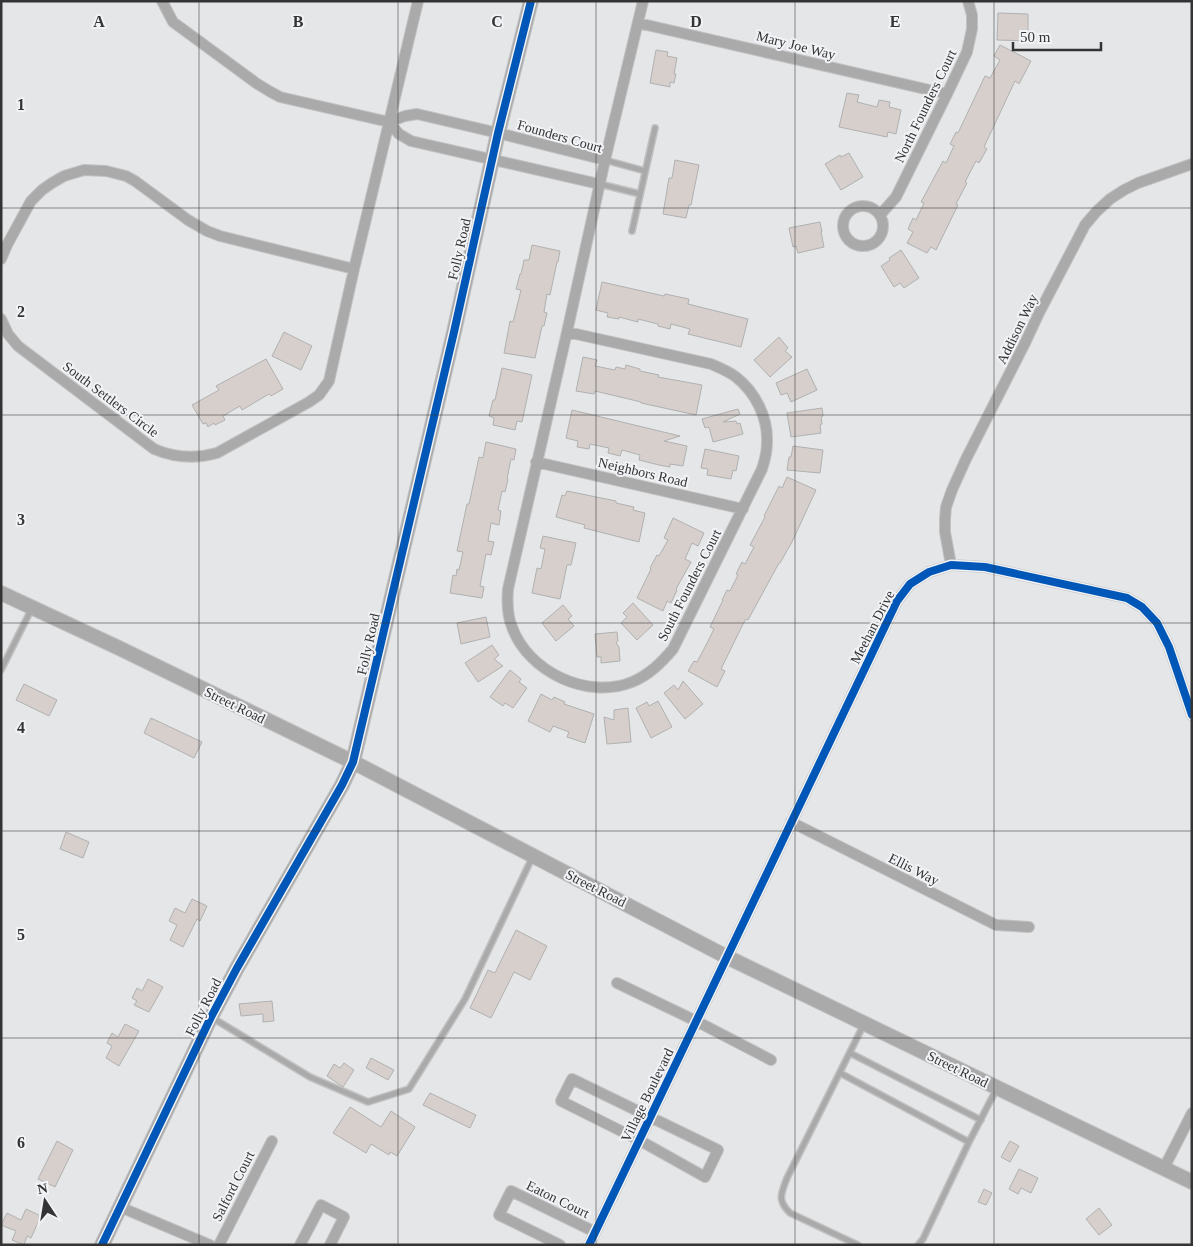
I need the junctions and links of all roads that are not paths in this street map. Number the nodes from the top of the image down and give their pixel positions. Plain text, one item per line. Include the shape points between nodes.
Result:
1 (162, 1) edge
2 (418, 1) edge
3 (531, 1) edge
4 (643, 1) edge
5 (968, 1) edge
6 (638, 23) junction
7 (947, 94) junction
8 (389, 122) junction
9 (655, 128) dead end
10 (498, 133) junction
11 (492, 160) junction
12 (605, 160) junction
13 (1192, 164) edge
14 (645, 171) junction
15 (600, 184) junction
16 (640, 194) junction
17 (880, 215) junction
18 (632, 231) dead end
19 (1, 259) edge
20 (354, 269) junction
21 (1, 319) edge
22 (567, 332) junction
23 (536, 462) junction
24 (743, 509) junction
25 (951, 564) junction
26 (1, 593) edge
27 (33, 607) junction
28 (1, 670) edge
29 (1192, 715) edge
30 (353, 762) junction
31 (791, 822) junction
32 (533, 856) junction
33 (1029, 927) dead end
34 (728, 957) junction
35 (616, 983) dead end
36 (211, 1017) junction
37 (696, 1021) junction
38 (864, 1023) junction
39 (850, 1053) junction
40 (771, 1060) dead end
41 (840, 1073) junction
42 (998, 1088) junction
43 (1192, 1113) edge
44 (650, 1118) junction
45 (981, 1120) junction
46 (639, 1140) junction
47 (272, 1141) dead end
48 (969, 1142) junction
49 (1164, 1168) junction
50 (1192, 1182) edge
51 (120, 1206) junction
52 (595, 1232) junction
53 (189, 1241) edge
54 (102, 1245) edge
55 (210, 1245) edge
56 (219, 1245) edge
57 (300, 1245) edge
58 (330, 1245) edge
59 (560, 1245) edge
60 (589, 1245) edge
61 (858, 1245) edge
62 (918, 1245) edge

1 - 8 street via 173,22 269,92
2 - 8 street, South Settlers Circle
3 - 10 main road, Folly Road
4 - 6 street
5 - 7 street, North Founders Court via 972,15 970,40
6 - 7 street, Mary Joe Way
6 - 12 street
7 - 17 street, North Founders Court via 896,197
8 - 10 street, Founders Court via 418,114
8 - 11 street via 399,134 411,141
8 - 20 street, South Settlers Circle
9 - 14 lane
10 - 11 main road, Folly Road
10 - 12 street, Founders Court
11 - 15 street
11 - 30 main road, Folly Road
12 - 14 lane
12 - 15 street, Founders Court
13 - 25 street, Addison Way via 1124,190 1110,199 1085,225 952,490 945,519
14 - 16 lane
15 - 16 lane
15 - 22 street, South Founders Court
16 - 18 lane
17 - 17 street via 883,230 874,243 859,246 846,237 843,222 852,209 867,206
19 - 20 street via 31,201 42,190 64,176 94,170 117,173 135,181 188,220 220,236
20 - 21 street, South Settlers Circle via 329,381 319,395 217,453 193,458 154,449 18,346
22 - 23 street, South Founders Court
22 - 24 street, South Founders Court via 711,364 736,377 748,389 762,414 767,441 762,469
23 - 24 street, Neighbors Road
23 - 24 street, South Founders Court via 508,590 508,611 515,634 529,655 561,678 578,685 620,686 648,674 662,663 673,648
25 - 29 street, Meehan Drive via 985,567 1127,598 1142,607 1157,622 1164,635
25 - 31 street, Meehan Drive via 910,584 896,601
26 - 27 main road, Street Road
27 - 28 lane
27 - 30 main road, Street Road
30 - 32 main road, Street Road
30 - 36 main road, Folly Road
31 - 33 street, Ellis Way via 996,926
31 - 34 street, Meehan Drive
32 - 34 main road, Street Road
32 - 36 lane via 465,1000 409,1088 368,1102 310,1077
34 - 37 street, Village Boulevard
34 - 38 main road, Street Road
35 - 37 street
36 - 51 main road, Folly Road
37 - 40 street
37 - 44 street, Village Boulevard
38 - 39 lane
38 - 42 main road, Street Road
39 - 41 lane
39 - 45 lane
41 - 48 lane
41 - 61 lane via 787,1178 781,1194 782,1206 790,1213
42 - 45 lane
42 - 49 main road, Street Road
43 - 49 street
44 - 46 street, Village Boulevard
44 - 46 street via 718,1150 706,1177
44 - 46 street via 572,1079 564,1094 561,1101
45 - 48 lane
46 - 52 street, Village Boulevard
47 - 56 street, Salford Court
48 - 62 lane
49 - 50 main road, Street Road
51 - 53 street
51 - 54 main road, Folly Road
52 - 59 street, Eaton Court via 512,1191 500,1215
52 - 60 street, Village Boulevard
53 - 55 street
57 - 58 street via 321,1205 344,1216

